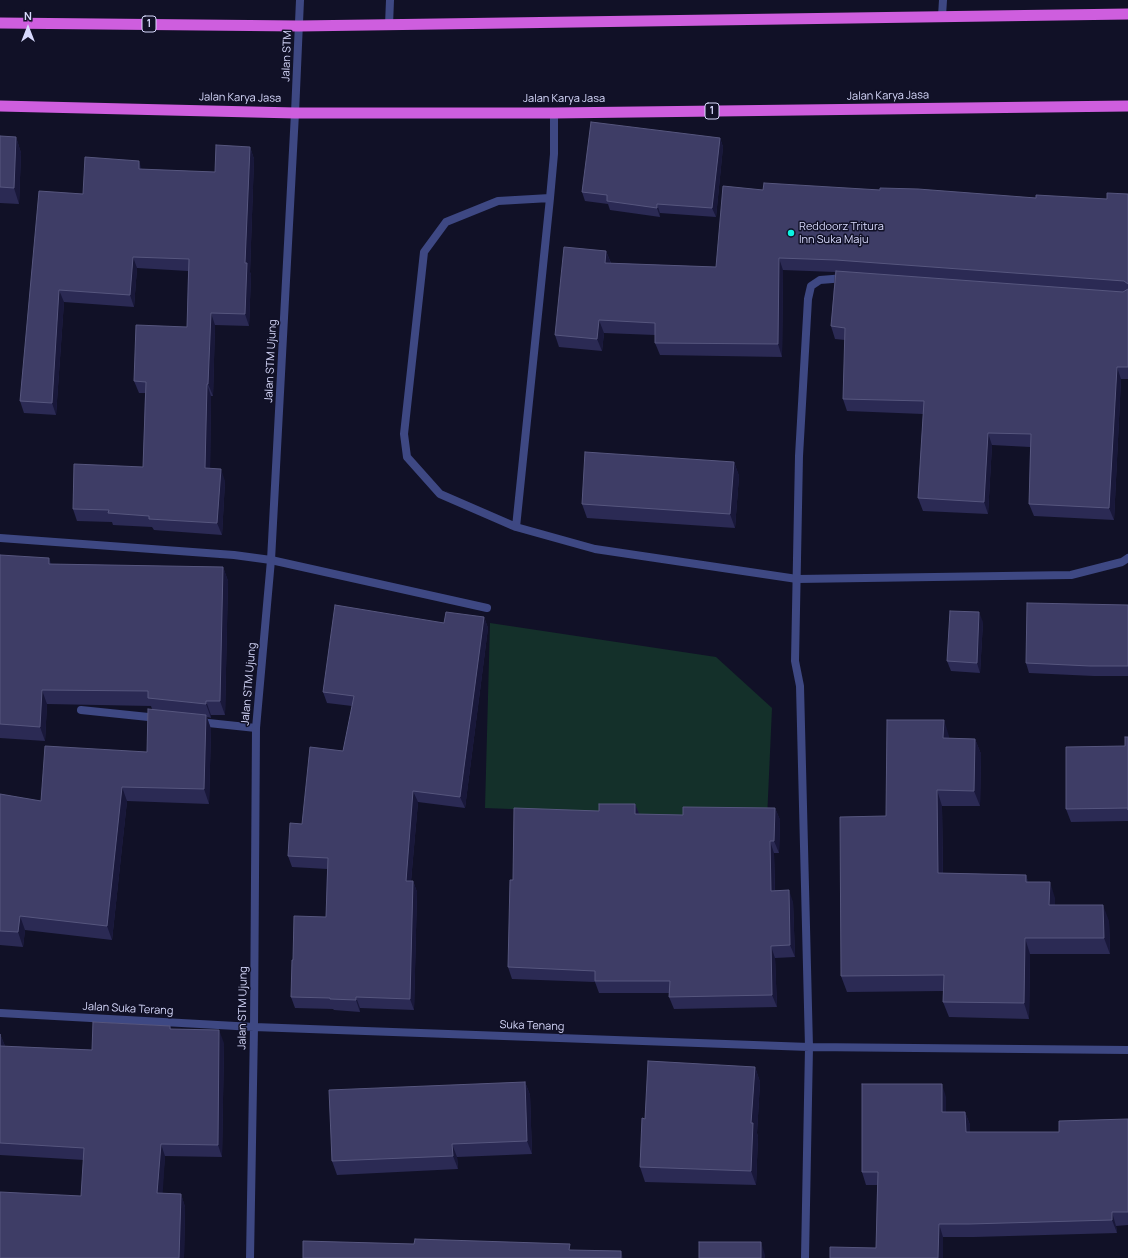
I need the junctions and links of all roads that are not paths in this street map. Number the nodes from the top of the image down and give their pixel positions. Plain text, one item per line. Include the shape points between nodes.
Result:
1 (300, 0) edge
2 (390, 0) edge
3 (943, 0) edge
4 (1128, 14) edge
5 (942, 16) junction
6 (0, 23) edge
7 (389, 25) junction
8 (299, 26) junction
9 (0, 106) edge
10 (1128, 106) edge
11 (295, 112) junction
12 (554, 112) junction
13 (550, 198) junction
14 (856, 279) edge
15 (516, 527) junction
16 (0, 538) edge
17 (1128, 558) edge
18 (271, 560) junction
19 (797, 579) junction
20 (487, 608) dead end
21 (81, 710) edge
22 (165, 719) edge
23 (188, 721) edge
24 (256, 728) junction
25 (0, 1013) edge
26 (254, 1027) junction
27 (809, 1047) junction
28 (1128, 1050) edge
29 (250, 1258) edge
30 (806, 1258) edge

1 - 8 street, Jalan STM
2 - 7 street
3 - 5 street
4 - 5 highway, 1
5 - 7 highway, 1
6 - 8 highway, 1
7 - 8 highway, 1
8 - 11 street, Jalan STM
9 - 11 highway, Jalan Karya Jasa / 1
10 - 12 highway, Jalan Karya Jasa / 1
11 - 12 highway, Jalan Karya Jasa / 1
11 - 18 street, Jalan STM Ujung
12 - 13 street
13 - 15 street
13 - 15 street via 498,201 446,222 424,252 404,434 407,457 440,494
14 - 19 street via 820,280 812,286 808,299 799,456
15 - 19 street via 595,549
16 - 18 street
17 - 19 street via 1122,562 1071,575
18 - 20 street
18 - 24 street, Jalan STM Ujung
19 - 27 street via 794,661 800,686
21 - 22 street
23 - 24 street
24 - 26 street, Jalan STM Ujung
25 - 26 street, Jalan Suka Terang
26 - 27 street, Suka Tenang
26 - 29 street, Jalan STM Ujung
27 - 28 street, Suka Tenang
27 - 30 street

